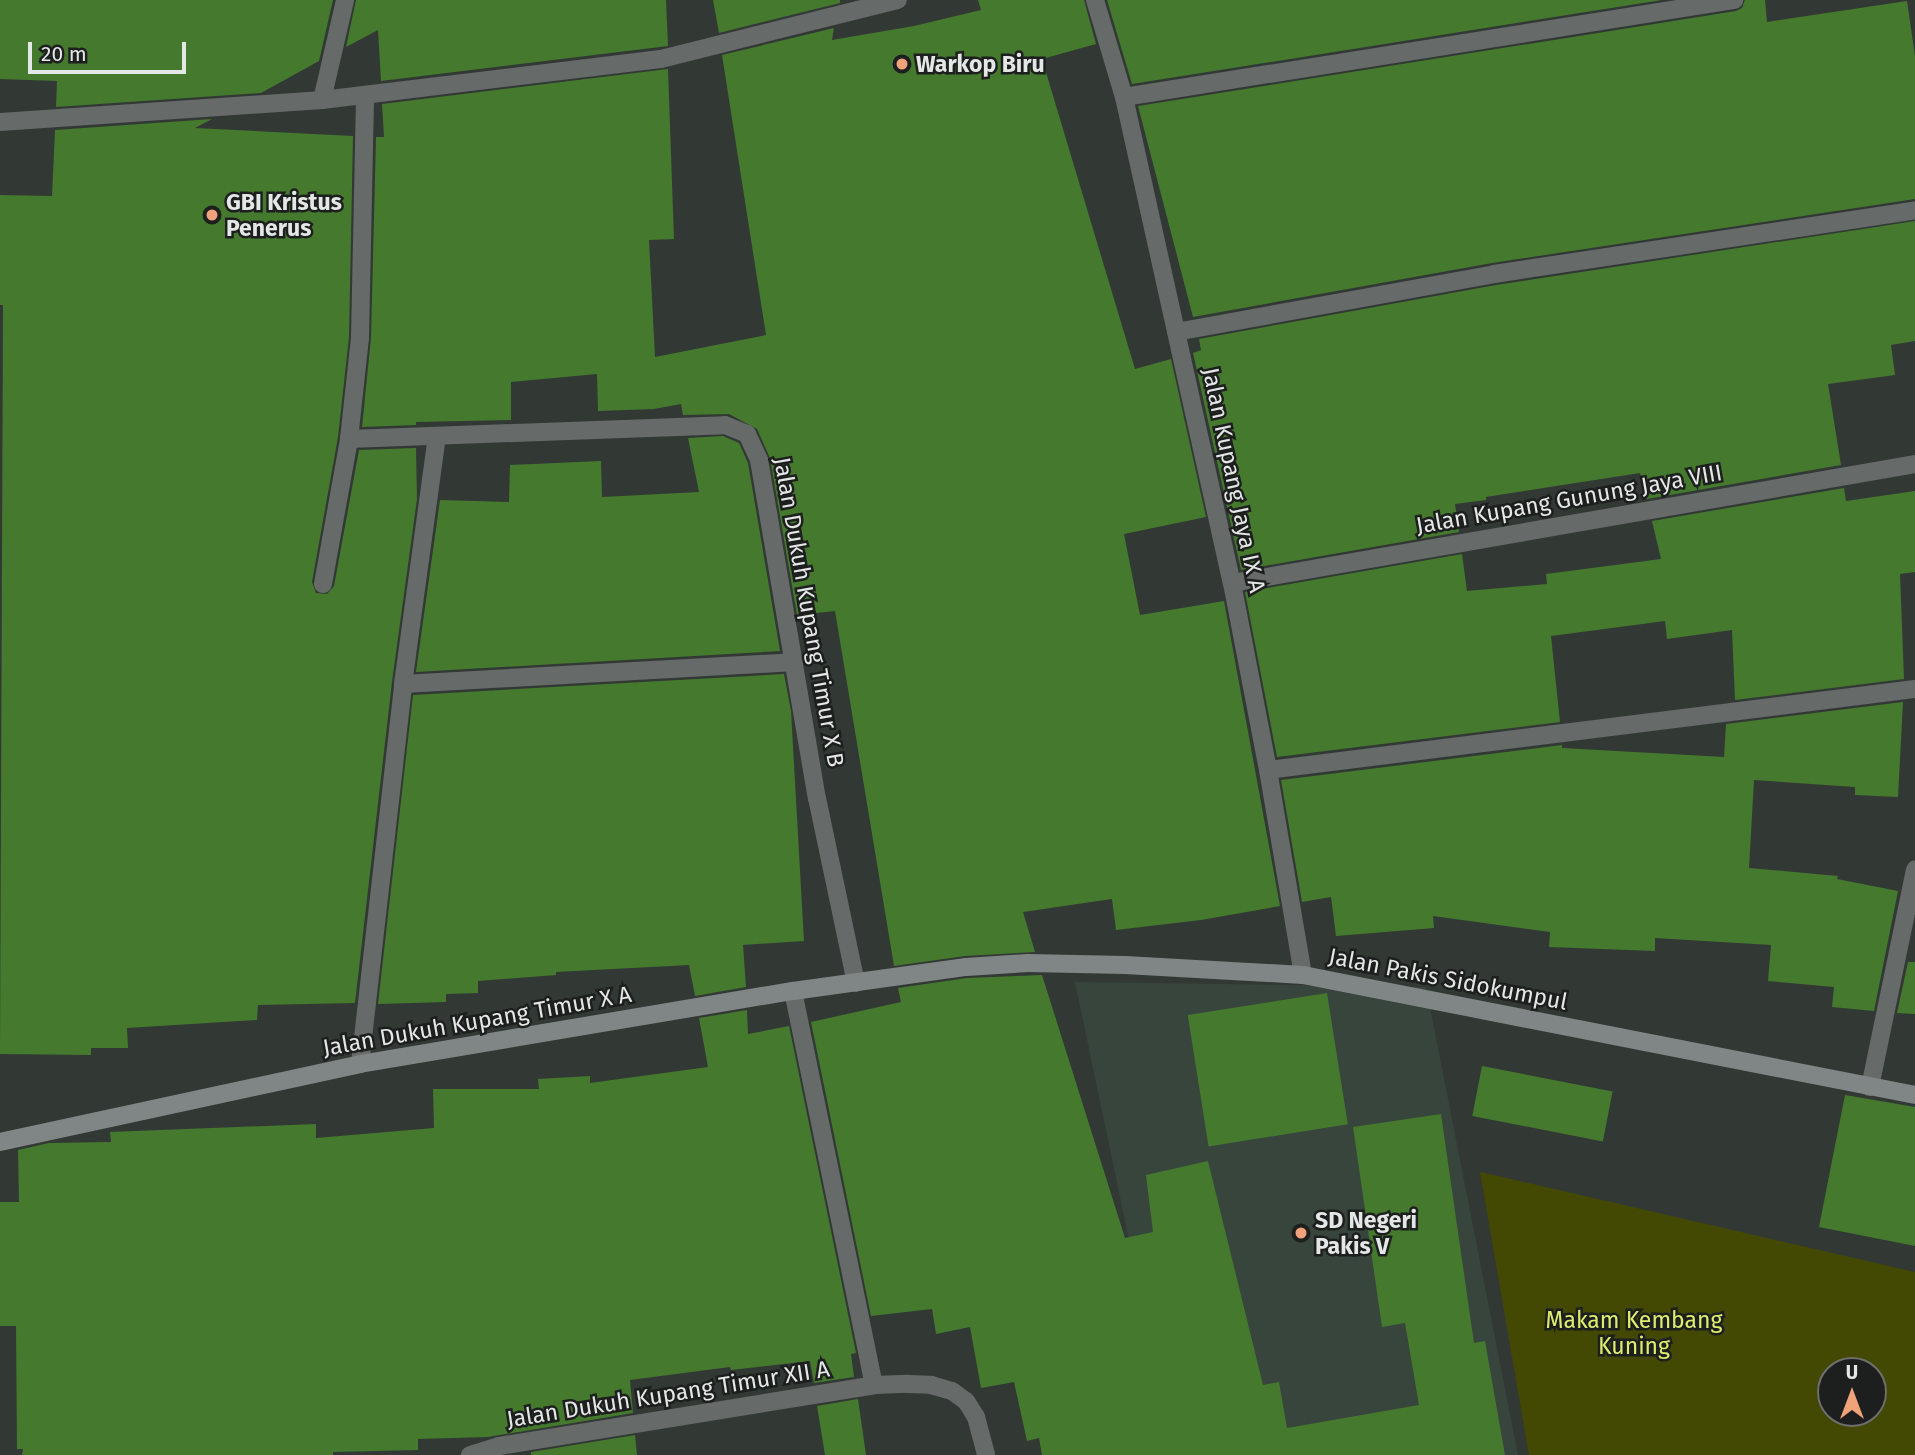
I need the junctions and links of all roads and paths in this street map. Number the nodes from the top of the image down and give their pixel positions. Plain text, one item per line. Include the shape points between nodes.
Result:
1 (345, 0) edge
2 (898, 0) edge
3 (1095, 0) edge
4 (1734, 0) edge
5 (365, 95) junction
6 (1124, 97) junction
7 (322, 100) junction
8 (0, 122) edge
9 (1915, 210) edge
10 (1176, 332) junction
11 (437, 437) junction
12 (349, 439) junction
13 (1915, 464) edge
14 (1232, 583) junction
15 (323, 584) dead end
16 (794, 662) junction
17 (403, 684) junction
18 (1915, 689) edge
19 (1269, 770) junction
20 (1915, 870) edge
21 (966, 968) joint
22 (1303, 975) junction
23 (856, 983) junction
24 (793, 991) junction
25 (360, 1064) junction
26 (1870, 1087) junction
27 (1915, 1096) edge
28 (0, 1142) edge
29 (874, 1385) junction
30 (470, 1455) edge
31 (986, 1455) edge

1 - 7 street
2 - 5 street via 661,60
3 - 6 street, Jalan Kupang Jaya IX A
4 - 6 street
5 - 7 street
5 - 12 street via 360,338
6 - 10 street, Jalan Kupang Jaya IX A
7 - 8 street
9 - 10 street via 1494,274
10 - 14 street, Jalan Kupang Jaya IX A
11 - 12 street, Jalan Dukuh Kupang Timur X B
11 - 16 street, Jalan Dukuh Kupang Timur X B via 738,428 753,443 759,460
11 - 17 street
12 - 15 street
13 - 14 street, Jalan Kupang Gunung Jaya VIII
14 - 19 street, Jalan Kupang Jaya IX A
16 - 17 street
16 - 23 street, Jalan Dukuh Kupang Timur X B via 819,811
17 - 25 street
18 - 19 street
19 - 22 street, Jalan Kupang Jaya IX A
20 - 26 street
21 - 22 street, Jalan Pakis Sidokumpul via 1028,963
21 - 23 street, Jalan Dukuh Kupang Timur X A
22 - 26 street, Jalan Pakis Sidokumpul
23 - 24 street, Jalan Dukuh Kupang Timur X A
24 - 25 street, Jalan Dukuh Kupang Timur X A
24 - 29 street
25 - 28 street, Jalan Dukuh Kupang Timur X A
26 - 27 street, Jalan Pakis Sidokumpul
29 - 30 street, Jalan Dukuh Kupang Timur XII A via 499,1446
29 - 31 street, Jalan Dukuh Kupang Timur XII A via 931,1385 952,1391 966,1401 976,1417

